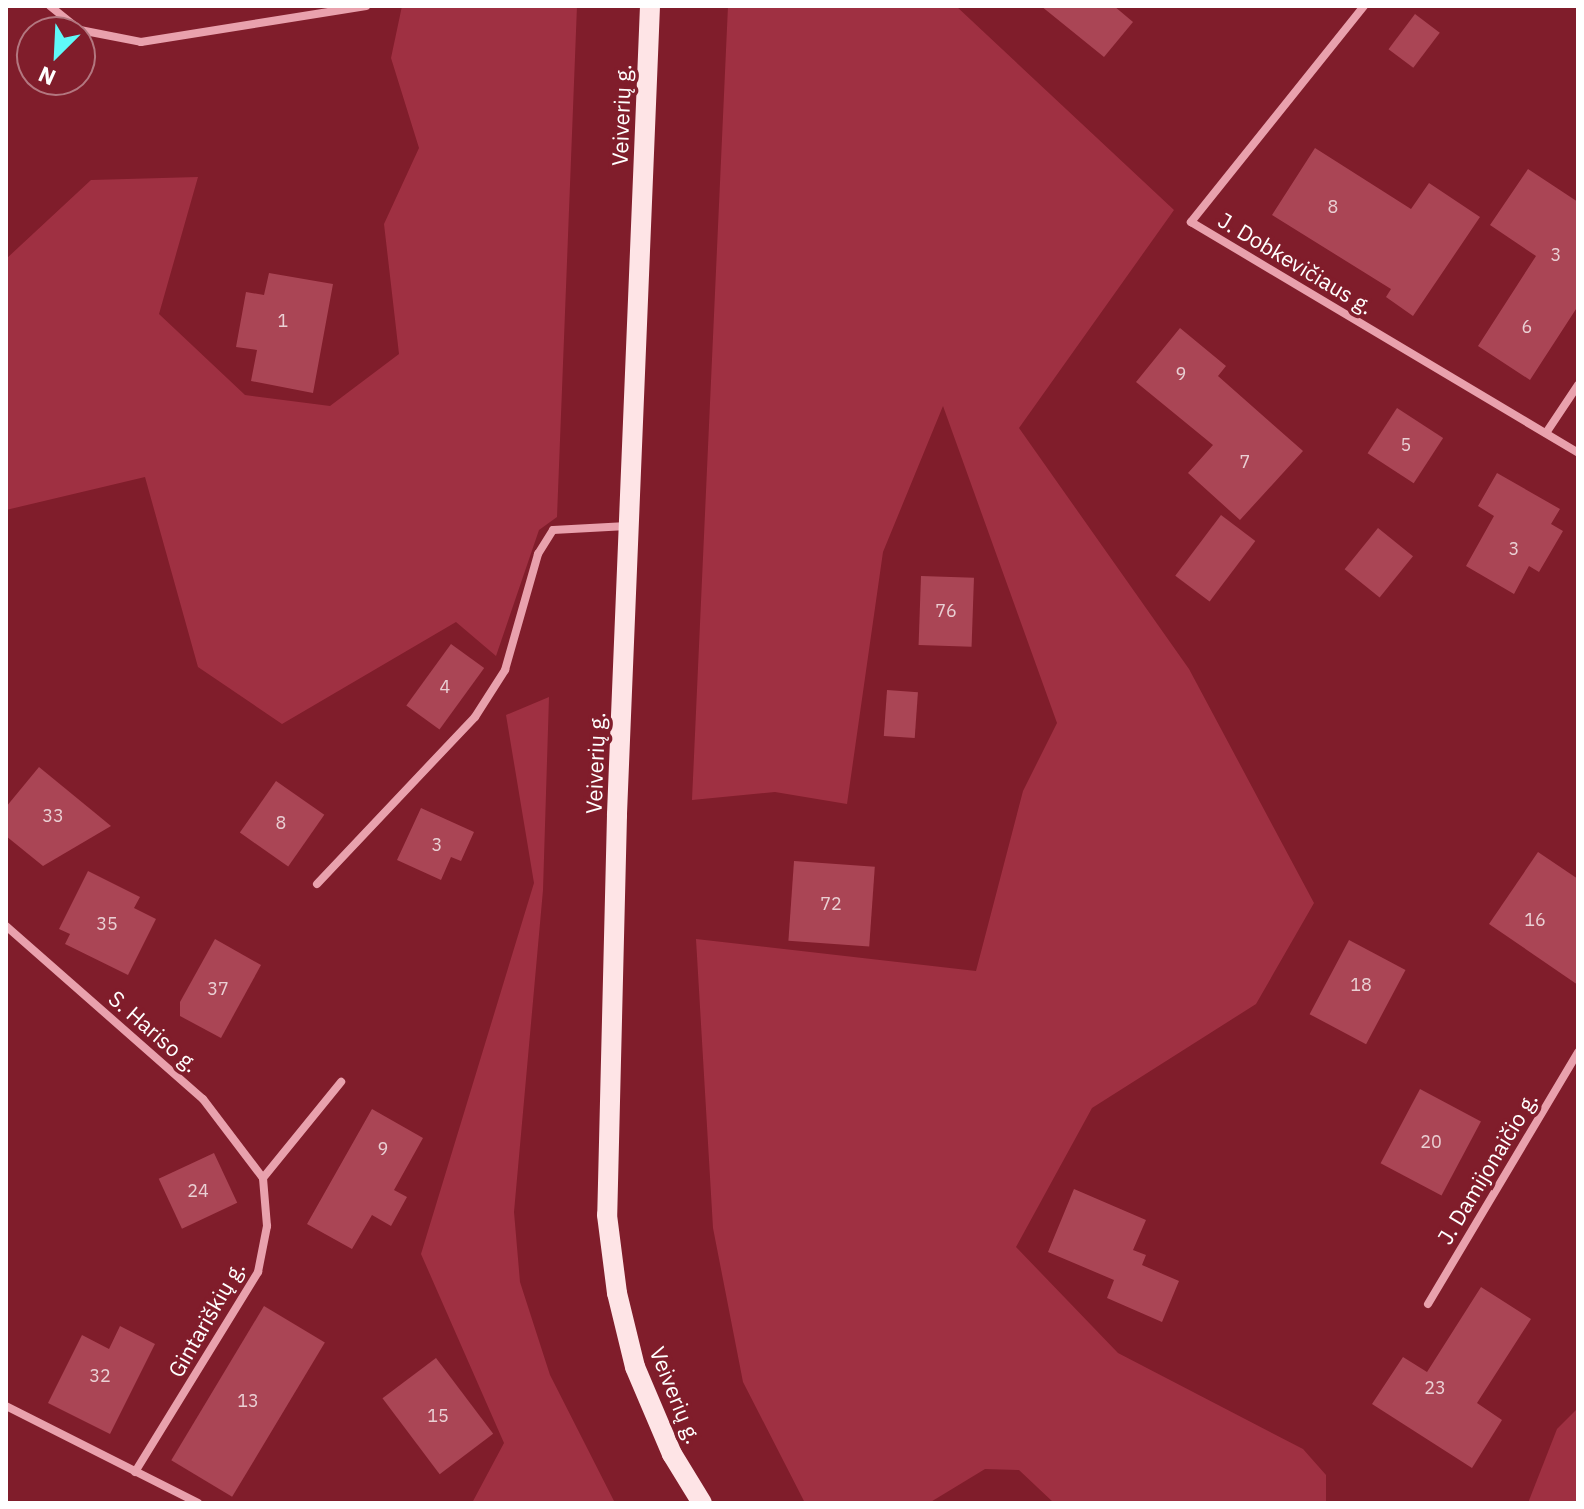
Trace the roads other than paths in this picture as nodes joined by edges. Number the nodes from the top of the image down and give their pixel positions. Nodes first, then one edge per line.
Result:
1 (50, 6) edge
2 (366, 6) edge
3 (650, 6) edge
4 (1364, 6) edge
5 (1578, 385) edge
6 (1546, 433) junction
7 (1578, 453) edge
8 (628, 526) junction
9 (317, 884) dead end
10 (6, 926) edge
11 (1578, 1052) edge
12 (341, 1082) dead end
13 (263, 1178) junction
14 (1428, 1304) dead end
15 (6, 1406) edge
16 (135, 1472) junction
17 (198, 1503) edge
18 (702, 1503) edge

1 - 2 street
3 - 8 main road, Veiverių g.
4 - 6 street, J. Dobkevičiaus g.
5 - 6 street
6 - 7 street, J. Dobkevičiaus g.
8 - 9 street
8 - 18 main road, Veiverių g.
10 - 13 street, S. Hariso g.
11 - 14 street, J. Damijonaičio g.
12 - 13 street
13 - 16 street, Gintariškių g.
15 - 16 street
16 - 17 street

